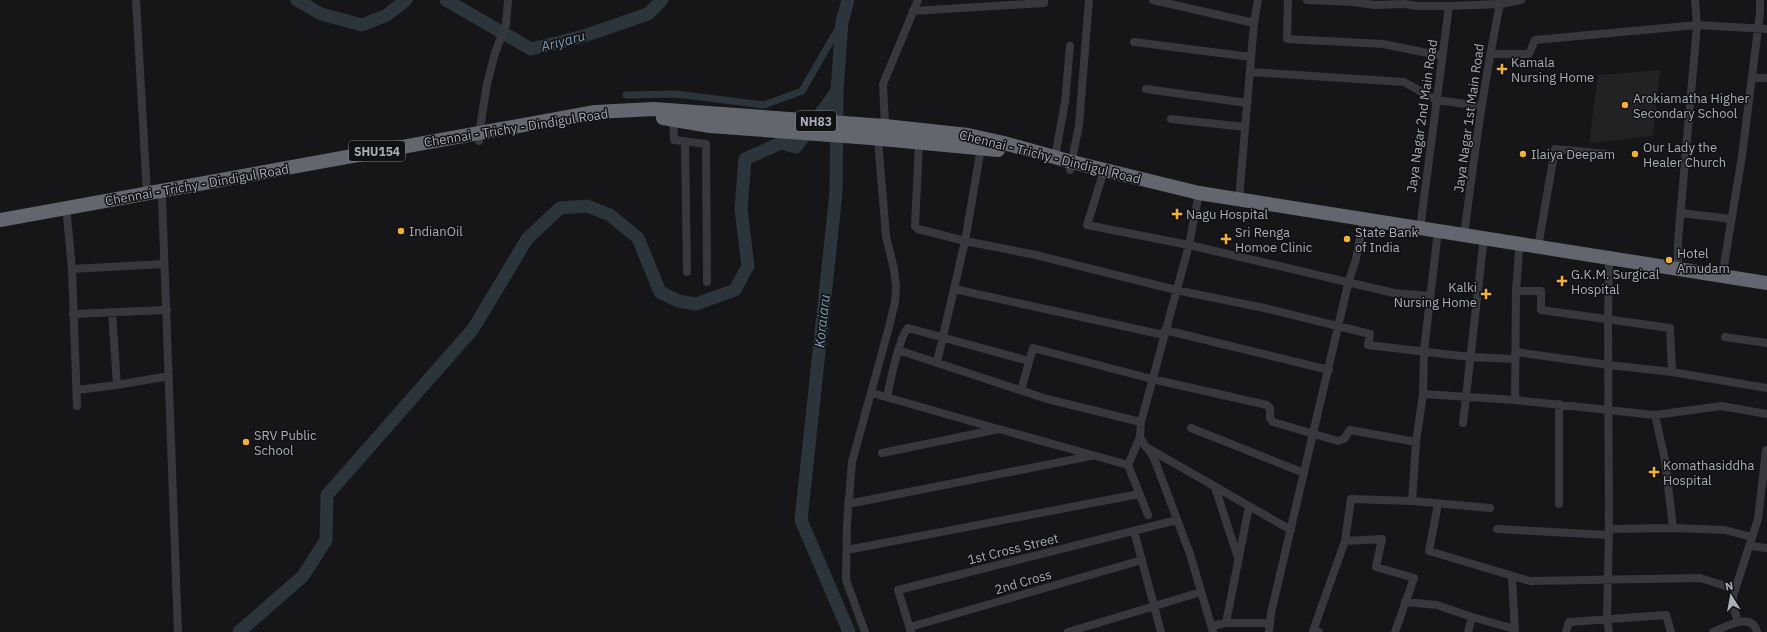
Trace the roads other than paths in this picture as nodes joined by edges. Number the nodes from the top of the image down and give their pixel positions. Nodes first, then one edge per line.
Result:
1 (136, 0) edge
2 (508, 0) edge
3 (918, 0) edge
4 (1044, 0) edge
5 (1089, 0) edge
6 (1153, 0) edge
7 (1258, 0) edge
8 (1288, 0) edge
9 (1307, 0) edge
10 (1521, 0) edge
11 (1695, 0) edge
12 (1760, 0) edge
13 (1403, 2) edge
14 (1500, 2) edge
15 (1449, 6) junction
16 (913, 11) junction
17 (1254, 23) junction
18 (1697, 25) junction
19 (1758, 29) junction
20 (1767, 29) edge
21 (1134, 42) dead end
22 (1070, 46) dead end
23 (1490, 54) junction
24 (1442, 56) junction
25 (1251, 57) junction
26 (1250, 72) junction
27 (1752, 78) junction
28 (1767, 78) edge
29 (1146, 89) dead end
30 (1436, 100) junction
31 (1247, 103) junction
32 (1481, 106) junction
33 (673, 119) junction
34 (1171, 119) dead end
35 (757, 123) junction
36 (1245, 127) junction
37 (878, 132) junction
38 (479, 137) junction
39 (685, 141) junction
40 (919, 142) junction
41 (981, 148) junction
42 (1606, 154) dead end
43 (1054, 157) junction
44 (1071, 166) junction
45 (1102, 178) junction
46 (147, 194) junction
47 (1199, 196) junction
48 (162, 198) junction
49 (1239, 200) junction
50 (1681, 213) junction
51 (67, 216) junction
52 (1732, 219) junction
53 (0, 220) edge
54 (0, 227) edge
55 (1362, 227) junction
56 (1419, 232) junction
57 (1464, 235) junction
58 (1436, 239) junction
59 (965, 241) junction
60 (1189, 245) junction
61 (1483, 246) junction
62 (1538, 247) junction
63 (1519, 252) junction
64 (1610, 261) junction
65 (164, 264) junction
66 (72, 269) junction
67 (1678, 270) junction
68 (687, 272) dead end
69 (1722, 277) junction
70 (707, 282) dead end
71 (1767, 283) edge
72 (1348, 284) junction
73 (954, 289) junction
74 (1176, 290) junction
75 (1767, 290) edge
76 (1516, 291) junction
77 (1430, 296) junction
78 (167, 310) junction
79 (112, 312) junction
80 (73, 314) junction
81 (1608, 318) junction
82 (1339, 327) junction
83 (1164, 333) junction
84 (942, 337) junction
85 (1725, 337) dead end
86 (1767, 344) edge
87 (898, 350) junction
88 (1424, 351) junction
89 (1515, 355) junction
90 (1470, 357) junction
91 (1029, 361) junction
92 (937, 362) junction
93 (1609, 365) junction
94 (1329, 370) junction
95 (1672, 372) junction
96 (169, 376) junction
97 (1152, 379) junction
98 (117, 386) junction
99 (1767, 388) edge
100 (77, 390) junction
101 (1021, 390) junction
102 (872, 393) junction
103 (1423, 394) junction
104 (887, 397) junction
105 (1466, 397) junction
106 (1515, 400) junction
107 (1559, 404) junction
108 (77, 406) dead end
109 (1608, 409) junction
110 (1767, 414) edge
111 (1655, 415) junction
112 (1141, 422) junction
113 (1463, 423) dead end
114 (1191, 428) dead end
115 (999, 429) junction
116 (1314, 434) junction
117 (1140, 437) junction
118 (1416, 442) junction
119 (1146, 447) junction
120 (1767, 450) edge
121 (882, 453) dead end
122 (1093, 455) junction
123 (1128, 465) junction
124 (1304, 474) junction
125 (1215, 486) junction
126 (1139, 494) junction
127 (1412, 501) junction
128 (848, 504) junction
129 (1438, 504) junction
130 (1559, 504) dead end
131 (1249, 506) junction
132 (1490, 508) dead end
133 (1148, 515) dead end
134 (1177, 520) junction
135 (1673, 528) junction
136 (1497, 529) dead end
137 (1291, 530) junction
138 (1134, 531) junction
139 (1609, 532) junction
140 (1752, 537) junction
141 (1345, 541) junction
142 (1750, 546) junction
143 (1767, 548) edge
144 (846, 550) junction
145 (1238, 559) junction
146 (1142, 560) junction
147 (1512, 576) junction
148 (1607, 579) junction
149 (1735, 589) junction
150 (1201, 592) junction
151 (1405, 602) junction
152 (1154, 606) junction
153 (1472, 617) junction
154 (1607, 619) junction
155 (1738, 622) junction
156 (1226, 623) junction
157 (1269, 623) junction
158 (1212, 629) edge
159 (911, 630) edge
160 (1515, 630) edge
161 (178, 632) edge
162 (865, 632) edge
163 (1068, 632) edge
164 (1162, 632) edge
165 (1269, 632) edge
166 (1319, 632) edge
167 (1395, 632) edge
168 (1468, 632) edge
169 (1566, 632) edge
170 (1609, 632) edge
171 (1671, 632) edge
172 (1713, 632) edge
173 (1757, 632) edge

1 - 46 street
2 - 38 street
3 - 16 street
4 - 16 street
5 - 44 street
6 - 17 street
7 - 17 street
8 - 24 street
9 - 13 street
10 - 14 street
11 - 18 street
12 - 19 street
13 - 15 street
14 - 15 street
14 - 23 street, Jaya Nagar 1st Main Road
15 - 24 street, Jaya Nagar 2nd Main Road
16 - 37 street
17 - 25 street
18 - 19 street
18 - 23 street
18 - 50 street
19 - 20 street
19 - 27 street
21 - 25 street
22 - 43 street
23 - 32 street, Jaya Nagar 1st Main Road
24 - 30 street, Jaya Nagar 2nd Main Road
25 - 26 street
26 - 30 street
26 - 31 street
27 - 28 street
27 - 52 street
29 - 31 street
30 - 32 street
30 - 56 street, Jaya Nagar 2nd Main Road
31 - 36 street
32 - 57 street, Jaya Nagar 1st Main Road
33 - 35 highway, Chennai - Trichy - Dindigul Road / NH83
33 - 38 highway, Chennai - Trichy - Dindigul Road / NH83
33 - 39 street
34 - 36 street
35 - 37 highway, Chennai - Trichy - Dindigul Road / NH83
35 - 38 highway, Chennai - Trichy - Dindigul Road / SHU154
36 - 49 street
37 - 40 highway, Chennai - Trichy - Dindigul Road / NH83
37 - 43 highway, Chennai - Trichy - Dindigul Road / NH83
37 - 102 street
38 - 46 highway, Chennai - Trichy - Dindigul Road / SHU154
38 - 48 highway, Chennai - Trichy - Dindigul Road / NH83
39 - 68 street
39 - 70 street
40 - 41 highway, Chennai - Trichy - Dindigul Road / NH83
40 - 59 street
41 - 44 highway, Chennai - Trichy - Dindigul Road / NH83
41 - 59 street
42 - 62 street
43 - 44 highway, Chennai - Trichy - Dindigul Road / NH83
44 - 45 highway, Chennai - Trichy - Dindigul Road / NH83
44 - 47 highway, Chennai - Trichy - Dindigul Road / NH83
45 - 47 highway, Chennai - Trichy - Dindigul Road / NH83
45 - 60 street
46 - 53 highway, Chennai - Trichy - Dindigul Road / SHU154
47 - 49 highway, Chennai - Trichy - Dindigul Road / NH83
47 - 55 highway, Chennai - Trichy - Dindigul Road / NH83
47 - 60 street
48 - 51 highway, Chennai - Trichy - Dindigul Road / NH83
48 - 65 street
49 - 56 highway, Chennai - Trichy - Dindigul Road / NH83
50 - 52 street
50 - 67 street
51 - 54 highway, Chennai - Trichy - Dindigul Road / NH83
51 - 66 street
52 - 69 street
55 - 56 highway, Chennai - Trichy - Dindigul Road / NH83
55 - 72 street
56 - 57 highway, Chennai - Trichy - Dindigul Road / NH83
56 - 58 highway, Chennai - Trichy - Dindigul Road / NH83
57 - 62 highway, Chennai - Trichy - Dindigul Road / NH83
58 - 61 highway, Chennai - Trichy - Dindigul Road / NH83
58 - 77 street
59 - 73 street
59 - 74 street
60 - 72 street
60 - 74 street
61 - 63 highway, Chennai - Trichy - Dindigul Road / NH83
61 - 90 street
62 - 64 highway, Chennai - Trichy - Dindigul Road / NH83
63 - 64 highway, Chennai - Trichy - Dindigul Road / NH83
63 - 76 street
64 - 67 highway, Chennai - Trichy - Dindigul Road / NH83
64 - 75 highway, Chennai - Trichy - Dindigul Road / NH83
64 - 81 street
65 - 66 street
65 - 78 street
66 - 80 street
67 - 69 highway, Chennai - Trichy - Dindigul Road / NH83
69 - 71 highway, Chennai - Trichy - Dindigul Road / NH83
72 - 77 street
72 - 82 street
73 - 83 street
73 - 84 street
74 - 82 street
74 - 83 street
76 - 81 street
76 - 89 street
77 - 88 street
78 - 79 street
78 - 96 street
79 - 80 street
79 - 98 street
80 - 100 street
81 - 93 street
81 - 95 street
82 - 88 street
82 - 94 street
83 - 94 street
83 - 97 street
84 - 87 street
84 - 91 street
84 - 92 street
85 - 86 street
87 - 92 street
87 - 104 street
88 - 90 street
88 - 103 street
89 - 90 street
89 - 93 street
89 - 106 street
90 - 105 street
91 - 97 street
91 - 101 street
92 - 101 street
93 - 95 street
93 - 109 street
94 - 116 street
95 - 99 street
96 - 98 street
96 - 161 street
97 - 112 street
97 - 116 street
98 - 100 street
100 - 108 street
101 - 112 street
102 - 104 street
102 - 128 street
103 - 105 street
103 - 118 street
104 - 115 street
105 - 106 street
105 - 113 street
106 - 107 street
107 - 109 street
107 - 130 street
109 - 111 street
109 - 139 street
110 - 111 street
111 - 135 street
112 - 117 street
114 - 124 street
115 - 121 street
115 - 122 street
116 - 118 street
116 - 124 street
117 - 119 street
117 - 123 street
118 - 127 street
119 - 125 street
119 - 134 street
120 - 140 street
122 - 123 street
122 - 128 street
123 - 126 street
124 - 137 street
125 - 131 street
125 - 145 street
126 - 133 street
126 - 144 street
127 - 129 street
127 - 141 street
128 - 144 street
129 - 132 street
129 - 147 street
131 - 137 street
131 - 145 street
134 - 138 street, 1st Cross Street
134 - 150 street
135 - 139 street
135 - 140 street
136 - 139 street
137 - 157 street
138 - 146 street
138 - 159 street, 1st Cross Street
139 - 148 street
140 - 142 street
141 - 151 street
141 - 166 street
142 - 143 street
142 - 149 street
144 - 162 street
145 - 156 street
146 - 152 street
146 - 159 street, 2nd Cross
147 - 148 street
147 - 160 street
148 - 149 street
148 - 154 street
149 - 155 street
150 - 152 street
150 - 158 street
151 - 153 street
151 - 167 street
152 - 163 street
152 - 164 street
153 - 160 street
153 - 168 street
154 - 169 street
154 - 170 street
154 - 171 street
155 - 172 street
155 - 173 street
156 - 157 street
156 - 158 street
157 - 165 street

